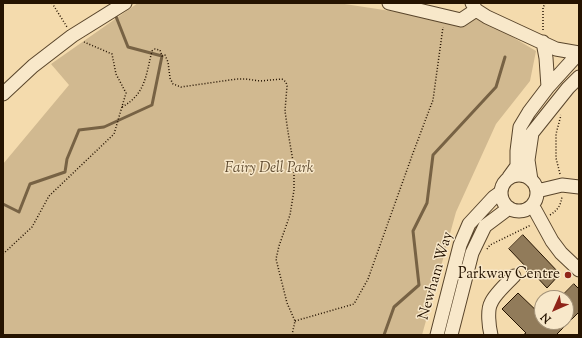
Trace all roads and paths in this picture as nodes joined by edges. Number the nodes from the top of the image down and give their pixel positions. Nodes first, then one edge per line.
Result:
1 (52, 3) edge
2 (125, 3) edge
3 (389, 3) edge
4 (546, 3) edge
5 (474, 6) edge
6 (445, 17) junction
7 (72, 36) junction
8 (543, 42) junction
9 (579, 53) edge
10 (579, 77) edge
11 (548, 87) junction
12 (3, 94) edge
13 (122, 107) junction
14 (509, 177) junction
15 (534, 185) junction
16 (579, 187) edge
17 (501, 192) junction
18 (509, 208) junction
19 (535, 210) dead end
20 (3, 254) edge
21 (579, 270) edge
22 (514, 276) dead end
23 (295, 321) junction
24 (292, 335) edge
25 (437, 335) edge
26 (451, 335) edge
27 (491, 335) edge

1 - 7 path
2 - 7 street
3 - 6 street
4 - 8 path
5 - 6 street
5 - 8 street
6 - 23 path
7 - 12 street
7 - 13 path
8 - 9 street
8 - 11 street
9 - 11 street, Newham Way
10 - 15 street
11 - 14 street, Newham Way
13 - 20 path
13 - 23 path
14 - 15 street
14 - 17 street, Newham Way
15 - 16 street
15 - 18 street
17 - 18 street
17 - 25 street, Newham Way
18 - 26 street, Newham Way
19 - 21 street
22 - 27 street
23 - 24 path

